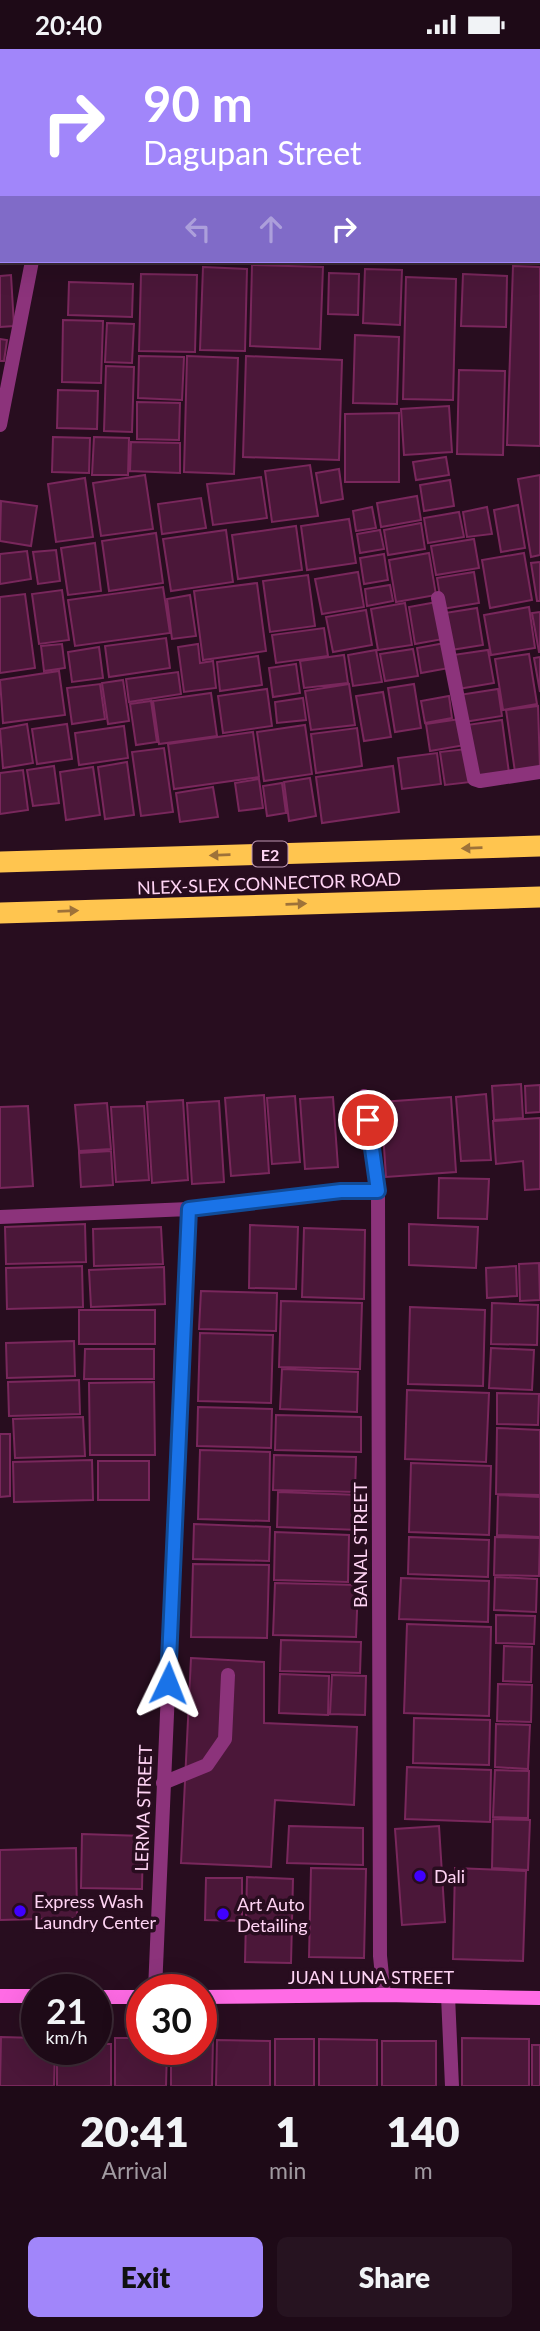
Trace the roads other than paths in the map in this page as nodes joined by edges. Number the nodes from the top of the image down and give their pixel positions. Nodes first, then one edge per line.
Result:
1 (32, 263) edge
2 (0, 425) edge
3 (438, 598) dead end
4 (540, 772) edge
5 (540, 846) edge
6 (0, 862) edge
7 (540, 897) edge
8 (0, 913) edge
9 (364, 1096) dead end
10 (378, 1191) junction
11 (189, 1209) junction
12 (0, 1217) edge
13 (228, 1675) dead end
14 (163, 1783) junction
15 (156, 1974) edge
16 (384, 1995) junction
17 (0, 1996) edge
18 (21, 1996) edge
19 (448, 1996) junction
20 (217, 1997) edge
21 (540, 1998) edge
22 (452, 2086) edge

1 - 2 street
3 - 4 street
5 -> 6 highway, NLEX-SLEX CONNECTOR ROAD / E2
8 -> 7 highway, NLEX-SLEX CONNECTOR ROAD
9 - 10 street, BANAL STREET
10 - 11 street
10 - 16 street, BANAL STREET
11 - 12 street
11 - 14 street, LERMA STREET
13 - 14 street
14 - 15 street, LERMA STREET
16 - 19 main road, JUAN LUNA STREET
16 - 20 main road, JUAN LUNA STREET
17 - 18 main road
19 - 21 main road, JUAN LUNA STREET
19 - 22 street

